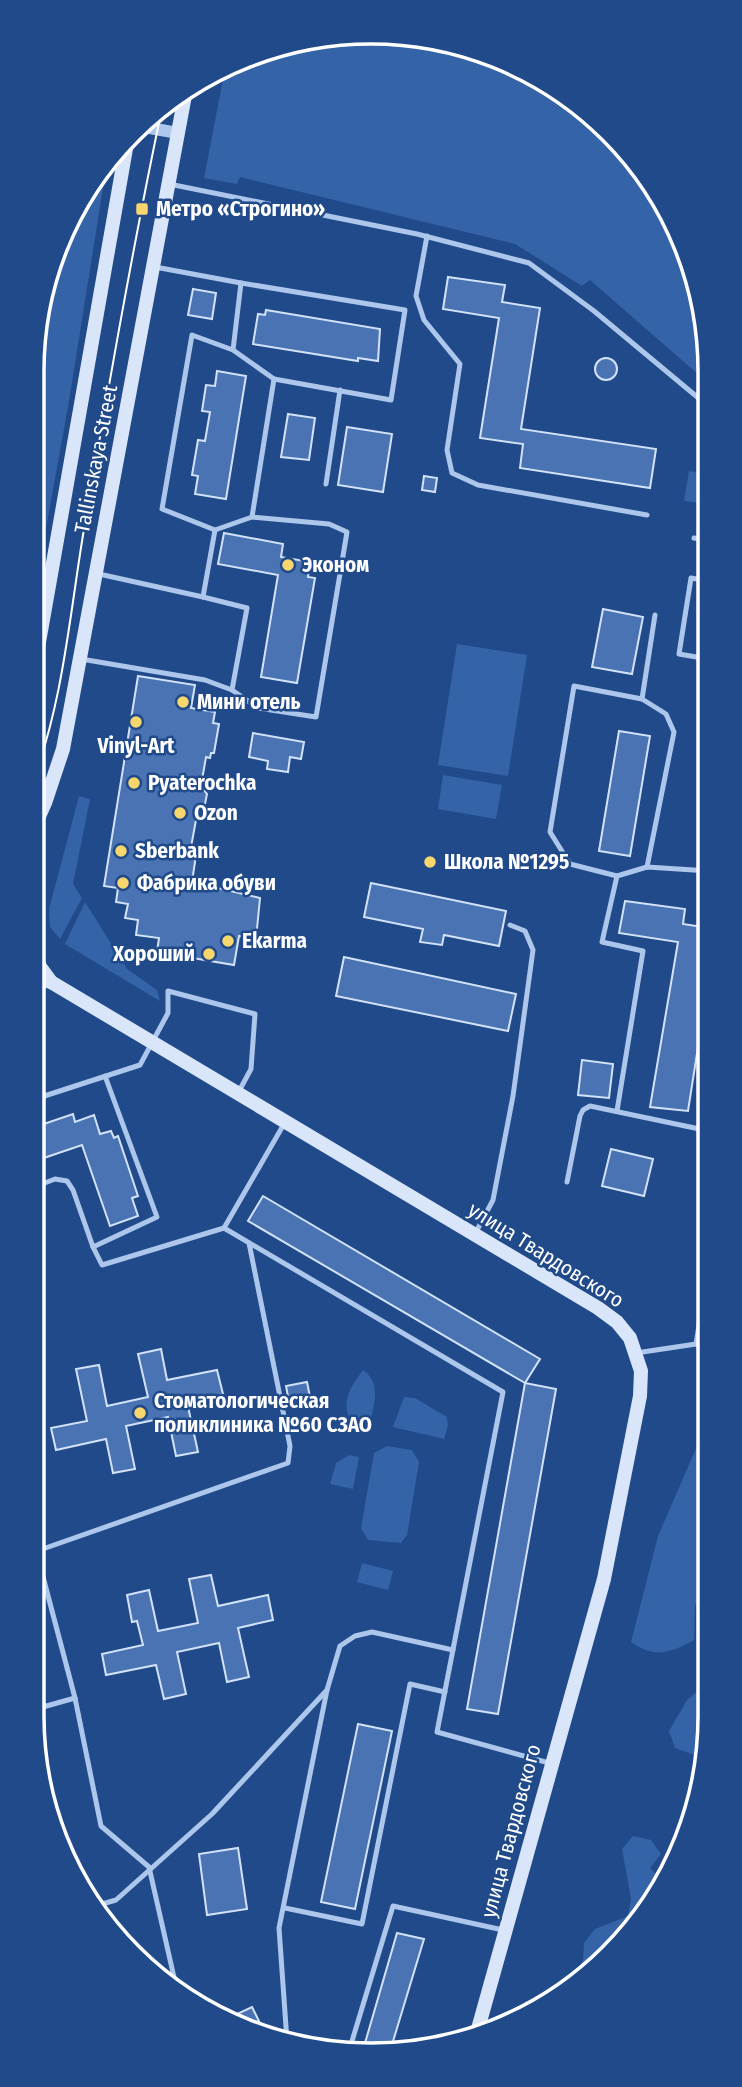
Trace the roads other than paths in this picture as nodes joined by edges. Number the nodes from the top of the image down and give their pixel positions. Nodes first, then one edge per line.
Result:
1 (184, 102) edge
2 (152, 128) edge
3 (178, 133) junction
4 (125, 155) edge
5 (169, 184) junction
6 (428, 236) junction
7 (153, 267) junction
8 (241, 283) junction
9 (233, 349) junction
10 (274, 379) junction
11 (340, 390) junction
12 (698, 398) edge
13 (326, 484) dead end
14 (647, 515) dead end
15 (252, 517) junction
16 (215, 530) junction
17 (694, 538) dead end
18 (698, 539) edge
19 (96, 574) junction
20 (698, 579) edge
21 (203, 597) junction
22 (44, 614) edge
23 (655, 615) dead end
24 (698, 657) edge
25 (79, 658) junction
26 (232, 690) junction
27 (642, 699) junction
28 (44, 803) edge
29 (647, 867) junction
30 (698, 870) edge
31 (617, 876) junction
32 (510, 925) dead end
33 (44, 972) edge
34 (44, 980) edge
35 (51, 982) junction
36 (153, 1042) junction
37 (105, 1076) junction
38 (238, 1093) junction
39 (44, 1096) edge
40 (617, 1111) junction
41 (286, 1121) junction
42 (698, 1129) edge
43 (567, 1182) dead end
44 (44, 1183) edge
45 (223, 1228) junction
46 (474, 1235) junction
47 (249, 1243) junction
48 (93, 1247) junction
49 (698, 1331) edge
50 (696, 1344) joint
51 (636, 1353) junction
52 (44, 1549) edge
53 (44, 1578) edge
54 (453, 1650) junction
55 (327, 1690) junction
56 (445, 1692) junction
57 (75, 1698) junction
58 (44, 1707) edge
59 (552, 1763) junction
60 (149, 1867) junction
61 (103, 1904) edge
62 (285, 1908) junction
63 (506, 1931) junction
64 (174, 1977) edge
65 (479, 2025) edge
66 (286, 2032) edge
67 (351, 2043) edge

1 - 3 main road, Tallinskaya Street
2 - 3 street
3 - 5 main road, Tallinskaya Street
4 - 22 main road, Tallinskaya Street
5 - 6 lane
5 - 7 main road, Tallinskaya Street
6 - 12 lane
6 - 14 lane
7 - 8 lane
7 - 19 main road, Tallinskaya Street
8 - 9 lane
8 - 11 lane
9 - 10 lane
9 - 16 lane
10 - 11 lane
10 - 15 lane
11 - 13 lane
15 - 16 lane
15 - 26 lane
16 - 21 lane
17 - 18 lane
19 - 21 lane
19 - 25 main road, Tallinskaya Street
20 - 24 lane
21 - 26 lane
23 - 27 lane
25 - 26 lane
25 - 28 main road, Tallinskaya Street
27 - 29 lane
27 - 31 lane
29 - 30 lane
29 - 31 lane
31 - 40 lane
32 - 46 lane
33 - 35 main road
34 - 35 main road, улица Твардовского
35 - 36 main road, улица Твардовского
36 - 37 lane
36 - 38 main road, улица Твардовского
36 - 38 lane
37 - 39 lane
37 - 48 lane
38 - 41 main road, улица Твардовского
40 - 42 lane
40 - 43 lane
41 - 45 lane
41 - 46 main road, улица Твардовского
44 - 48 lane
45 - 47 lane
45 - 48 lane
46 - 51 main road, улица Твардовского
47 - 52 lane
47 - 54 lane
49 - 50 lane
50 - 51 lane
51 - 59 main road, улица Твардовского
53 - 57 lane
54 - 55 lane
54 - 56 lane
55 - 60 lane
55 - 62 lane
56 - 59 lane
56 - 62 lane
57 - 58 lane
57 - 60 lane
59 - 63 main road, улица Твардовского
60 - 61 lane
60 - 64 lane
62 - 66 lane
63 - 65 main road, улица Твардовского
63 - 67 lane

